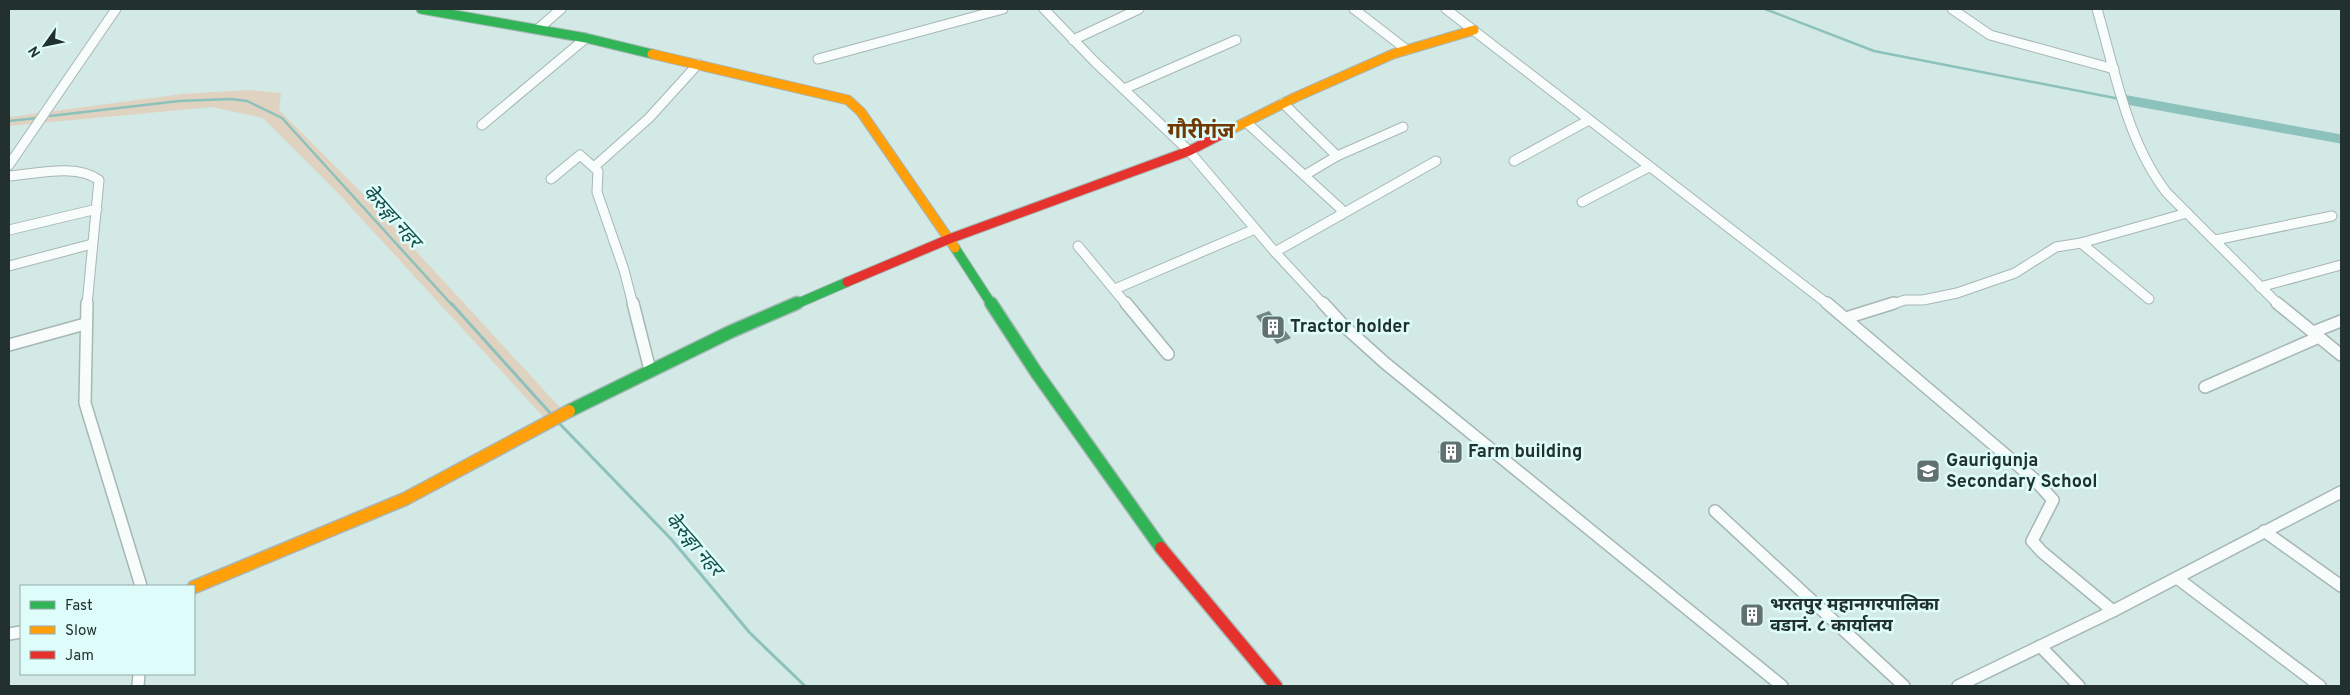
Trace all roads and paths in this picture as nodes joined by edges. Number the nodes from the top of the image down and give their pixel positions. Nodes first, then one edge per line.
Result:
1 (116, 9) edge
2 (421, 9) edge
3 (561, 9) edge
4 (1003, 9) edge
5 (1044, 9) edge
6 (1139, 9) edge
7 (1354, 9) edge
8 (1446, 9) edge
9 (1952, 9) edge
10 (2097, 9) edge
11 (538, 29) junction
12 (1474, 30) junction
13 (586, 38) junction
14 (1073, 40) junction
15 (1236, 40) dead end
16 (1408, 50) junction
17 (818, 59) dead end
18 (698, 64) junction
19 (2114, 69) junction
20 (1124, 90) junction
21 (1283, 104) junction
22 (1589, 120) junction
23 (1246, 122) junction
24 (482, 125) dead end
25 (1403, 127) dead end
26 (1189, 151) junction
27 (1337, 156) junction
28 (1436, 161) dead end
29 (1514, 161) dead end
30 (9, 165) edge
31 (594, 167) junction
32 (1648, 167) junction
33 (1305, 175) junction
34 (9, 176) edge
35 (551, 179) dead end
36 (1582, 202) dead end
37 (97, 209) junction
38 (2187, 213) junction
39 (1341, 215) junction
40 (2332, 216) dead end
41 (1255, 229) junction
42 (9, 230) edge
43 (949, 239) junction
44 (2215, 240) junction
45 (2081, 243) junction
46 (92, 244) junction
47 (1078, 246) dead end
48 (1275, 252) junction
49 (2341, 265) edge
50 (9, 266) edge
51 (2260, 287) junction
52 (1115, 289) junction
53 (2149, 299) dead end
54 (1846, 318) junction
55 (2341, 321) edge
56 (85, 324) junction
57 (2316, 334) junction
58 (9, 345) edge
59 (1168, 354) dead end
60 (2341, 355) edge
61 (650, 370) junction
62 (2206, 387) dead end
63 (2341, 492) edge
64 (1715, 511) dead end
65 (2264, 531) junction
66 (2177, 578) junction
67 (141, 585) edge
68 (2341, 586) edge
69 (195, 587) edge
70 (2113, 611) junction
71 (2040, 646) junction
72 (1276, 686) edge
73 (1782, 686) edge
74 (1904, 686) edge
75 (1958, 686) edge
76 (2079, 686) edge
77 (2320, 686) edge

1 - 30 street
2 - 11 street
3 - 11 street
4 - 17 street
5 - 14 street
6 - 14 street
7 - 16 street
8 - 12 street
9 - 19 street
10 - 19 street
11 - 13 street
12 - 16 street
12 - 22 street
13 - 18 street
13 - 24 street
14 - 20 street
15 - 20 street
16 - 21 street
18 - 31 street
18 - 43 street
19 - 38 street
20 - 26 street
21 - 23 street
21 - 27 street
22 - 29 street
22 - 32 street
23 - 26 street
23 - 33 street
25 - 27 street
26 - 41 street
26 - 43 street
27 - 33 street
28 - 39 street
31 - 35 street
31 - 61 street
32 - 36 street
32 - 54 street
33 - 39 street
34 - 37 street
37 - 42 street
37 - 46 street
38 - 44 street
38 - 45 street
39 - 48 street
40 - 44 street
41 - 48 street
41 - 52 street
43 - 61 street
43 - 72 street
44 - 51 street
45 - 53 street
45 - 54 street
46 - 50 street
46 - 56 street
47 - 52 street
48 - 73 street
49 - 51 street
51 - 57 street
52 - 59 street
54 - 70 street
55 - 57 street
56 - 58 street
56 - 67 street
57 - 60 street
57 - 62 street
61 - 69 street
63 - 65 street
64 - 74 street
65 - 66 street
65 - 68 street
66 - 70 street
66 - 77 street
70 - 71 street
71 - 75 street
71 - 76 street

